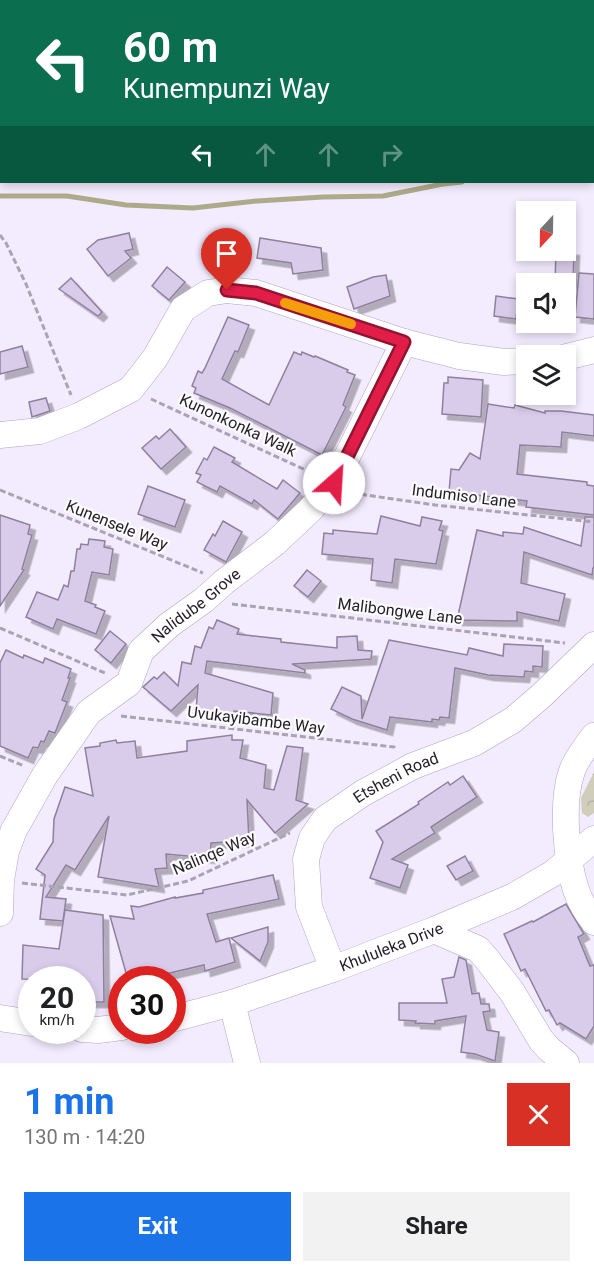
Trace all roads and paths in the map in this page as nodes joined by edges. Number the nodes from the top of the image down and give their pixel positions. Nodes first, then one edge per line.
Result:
1 (0, 235) edge
2 (404, 342) junction
3 (594, 350) edge
4 (576, 354) edge
5 (516, 361) edge
6 (131, 389) junction
7 (79, 416) junction
8 (0, 435) edge
9 (334, 483) junction
10 (0, 490) edge
11 (594, 522) edge
12 (224, 582) junction
13 (204, 600) junction
14 (0, 628) edge
15 (594, 646) edge
16 (129, 683) junction
17 (89, 712) junction
18 (594, 736) edge
19 (0, 756) edge
20 (413, 765) junction
21 (45, 775) junction
22 (325, 819) junction
23 (594, 838) edge
24 (569, 860) junction
25 (1, 880) edge
26 (0, 914) edge
27 (594, 922) edge
28 (434, 930) junction
29 (333, 969) junction
30 (232, 1004) junction
31 (186, 1016) edge
32 (0, 1018) edge
33 (18, 1021) edge
34 (247, 1063) edge
35 (566, 1063) edge

1 - 7 path
2 - 5 street
2 - 6 street
2 - 9 street, Nalidube Grove
3 - 4 street
6 - 7 street
6 - 9 path, Kunonkonka Walk
7 - 8 street
9 - 11 path, Indumiso Lane
9 - 12 street, Nalidube Grove
10 - 12 path, Kunensele Way
12 - 13 street, Nalidube Grove
13 - 15 path, Malibongwe Lane
13 - 16 street, Nalidube Grove
14 - 16 path
15 - 20 street, Etsheni Road
16 - 17 street
17 - 20 path, Uvukayibambe Way
17 - 21 street
18 - 24 street
19 - 21 path
20 - 22 street, Etsheni Road
21 - 25 street
22 - 25 path, Nalinqe Way
22 - 29 street, Etsheni Road
23 - 24 street, Khululeka Drive
24 - 27 street
24 - 28 street, Khululeka Drive
25 - 26 street
28 - 29 street, Khululeka Drive
28 - 35 street
29 - 30 street, Khululeka Drive
30 - 31 street, Khululeka Drive
30 - 34 street
32 - 33 street

